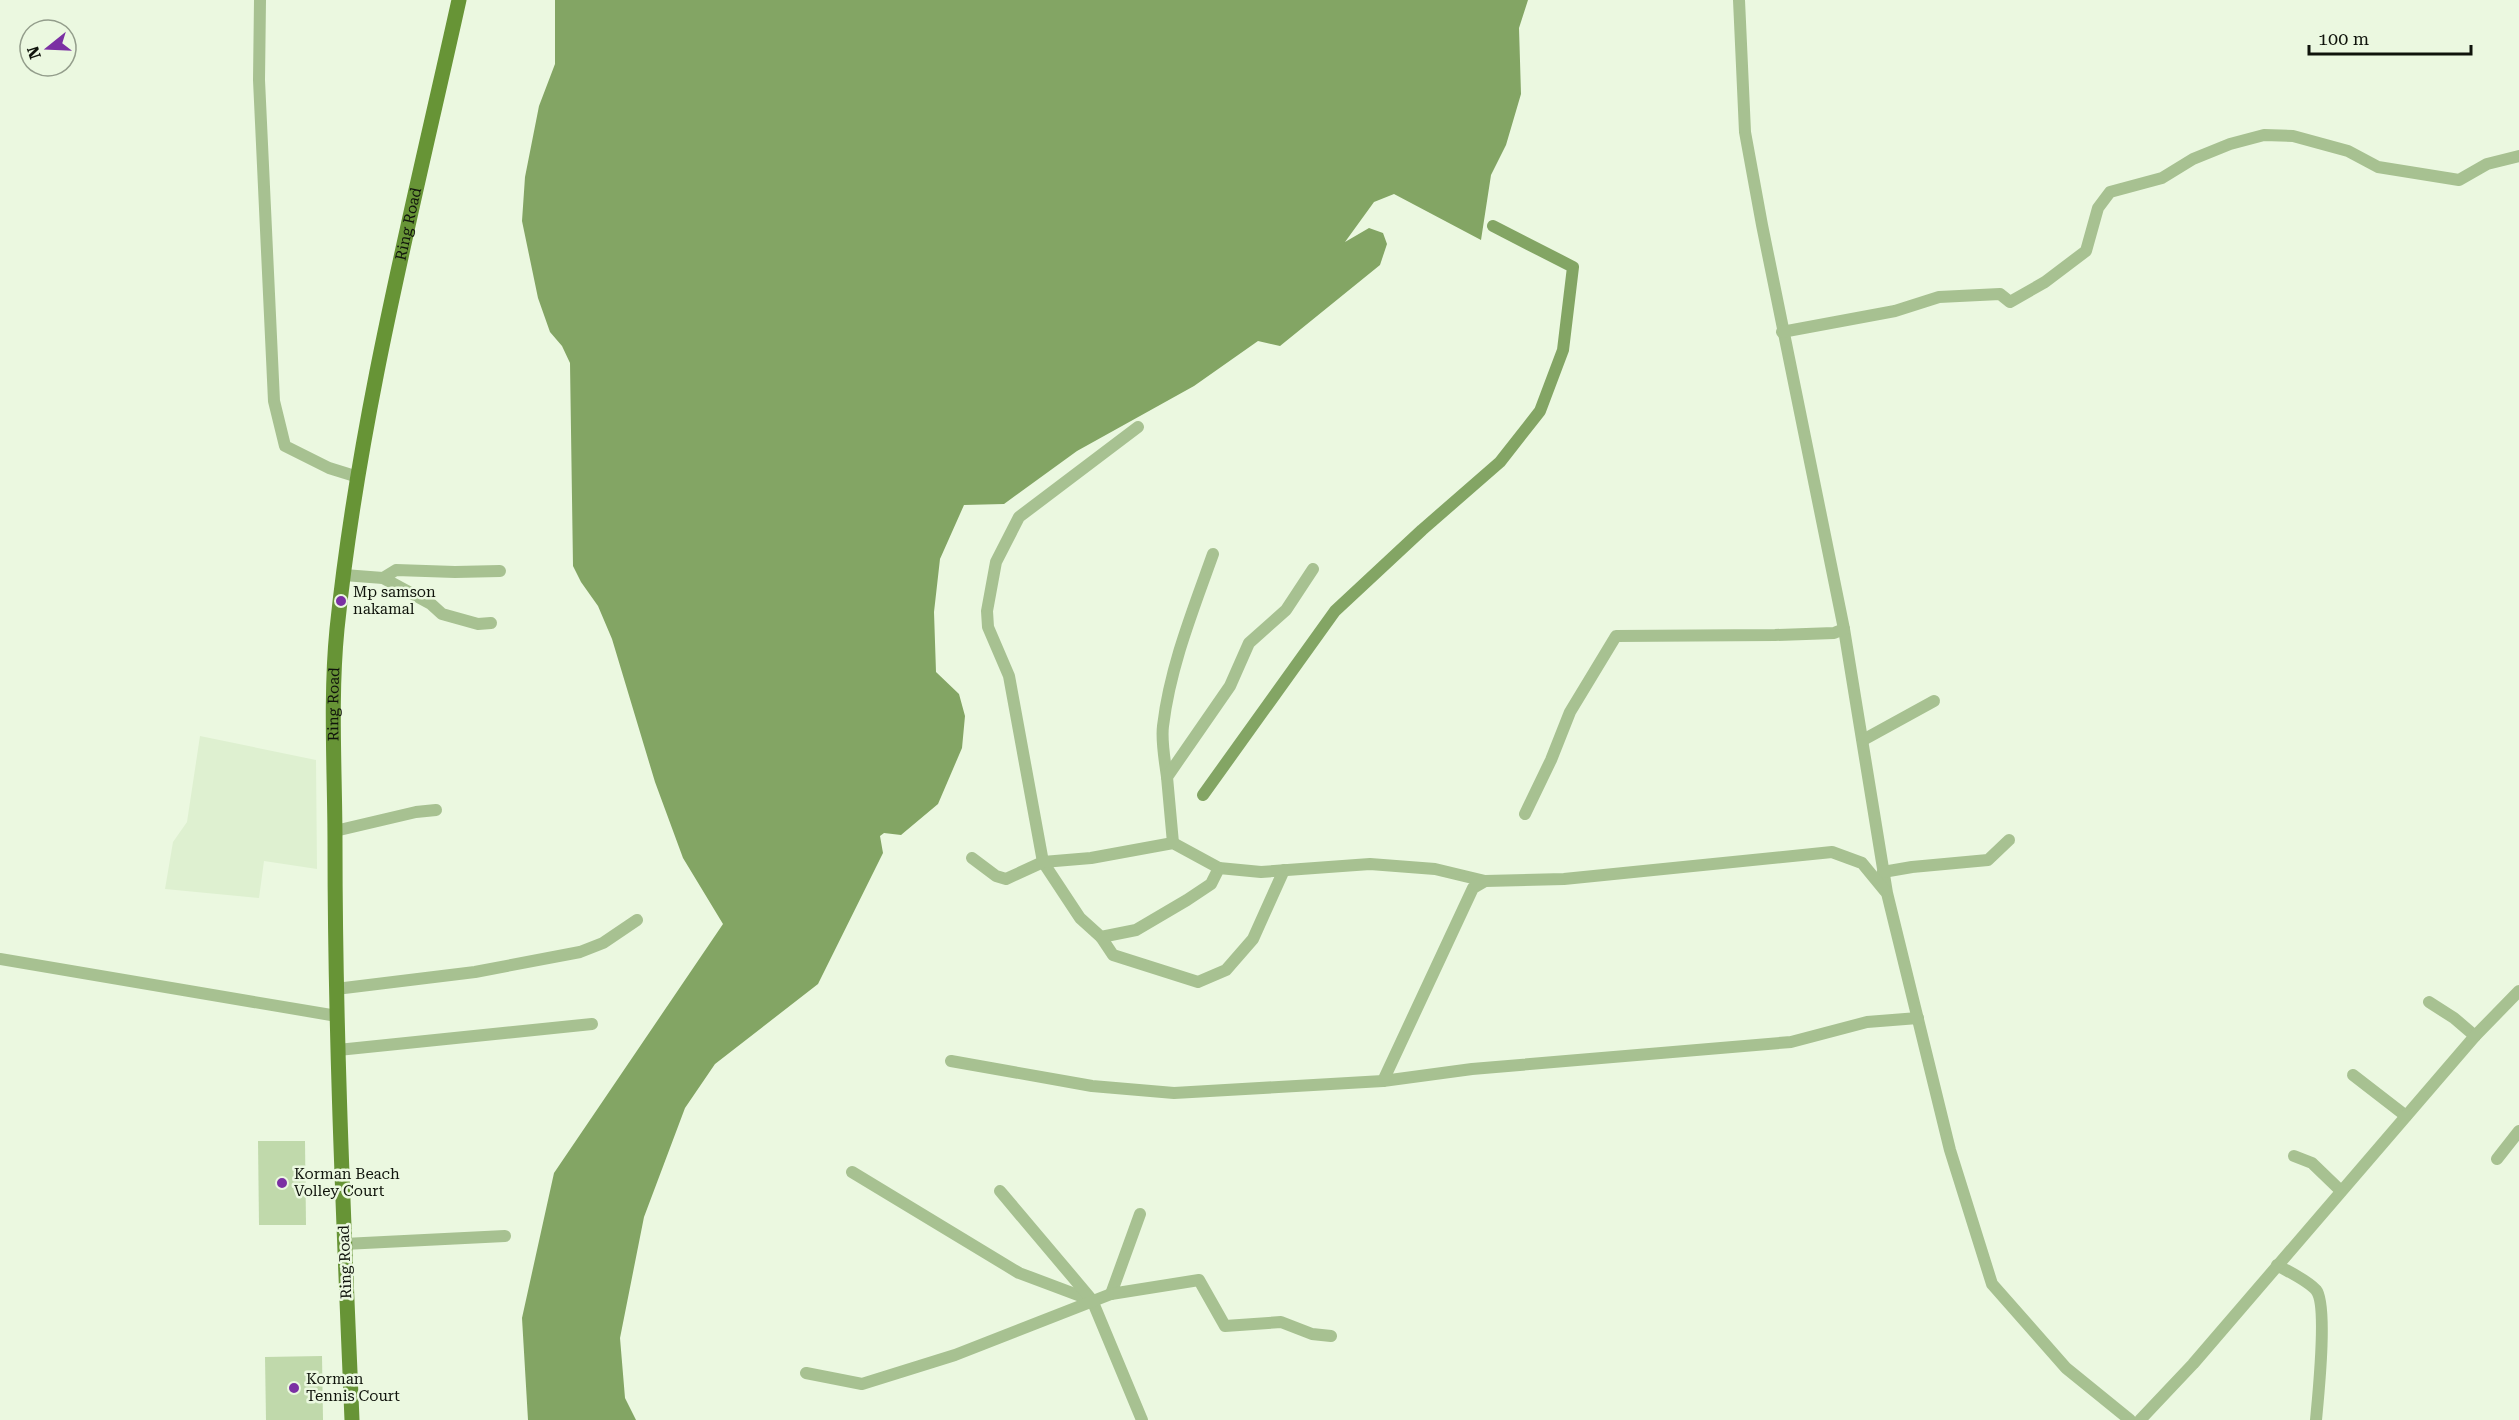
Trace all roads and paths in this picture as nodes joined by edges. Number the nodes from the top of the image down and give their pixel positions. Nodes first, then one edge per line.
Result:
1 (260, 0) edge
2 (459, 0) edge
3 (1739, 0) edge
4 (2519, 156) edge
5 (1782, 332) junction
6 (1138, 427) dead end
7 (358, 477) junction
8 (1213, 554) dead end
9 (1313, 569) dead end
10 (500, 571) dead end
11 (344, 575) junction
12 (383, 578) junction
13 (491, 623) dead end
14 (1844, 629) junction
15 (1934, 701) dead end
16 (1863, 740) junction
17 (1167, 777) junction
18 (436, 810) dead end
19 (1525, 814) dead end
20 (335, 831) junction
21 (2009, 840) dead end
22 (1173, 843) junction
23 (972, 858) dead end
24 (1043, 862) junction
25 (1219, 868) junction
26 (1284, 870) junction
27 (1883, 872) junction
28 (1485, 881) junction
29 (1887, 893) junction
30 (637, 920) dead end
31 (1101, 937) junction
32 (0, 959) edge
33 (336, 989) junction
34 (2517, 997) edge
35 (2428, 1002) dead end
36 (337, 1016) junction
37 (1918, 1018) junction
38 (592, 1024) dead end
39 (2475, 1036) junction
40 (338, 1050) junction
41 (951, 1060) dead end
42 (2353, 1075) dead end
43 (1383, 1081) junction
44 (2406, 1116) junction
45 (2519, 1131) edge
46 (2294, 1156) dead end
47 (2497, 1160) dead end
48 (852, 1172) dead end
49 (999, 1191) dead end
50 (2341, 1191) junction
51 (1140, 1214) dead end
52 (505, 1236) dead end
53 (344, 1244) junction
54 (2277, 1265) junction
55 (1111, 1294) junction
56 (1092, 1300) junction
57 (1331, 1336) dead end
58 (806, 1373) dead end
59 (352, 1420) edge
60 (1142, 1420) edge
61 (2130, 1420) edge
62 (2140, 1420) edge
63 (2316, 1420) edge

1 - 7 street
2 - 7 main road, Ring Road
3 - 5 street
4 - 5 street
5 - 14 street
6 - 24 street
7 - 11 main road, Ring Road
8 - 17 street
9 - 17 street
10 - 12 street
11 - 12 street
11 - 20 main road, Ring Road
12 - 13 street
14 - 16 street
14 - 19 street
15 - 16 street
16 - 27 street
17 - 22 street
18 - 20 street
20 - 33 main road, Ring Road
21 - 27 street
22 - 24 street
22 - 25 street
23 - 24 street
24 - 31 street
25 - 26 street
25 - 31 street
26 - 28 street
26 - 31 street
27 - 29 street
28 - 29 street
28 - 43 street
29 - 37 street
30 - 33 street
32 - 36 street
33 - 36 main road, Ring Road
34 - 39 street
35 - 39 street
36 - 40 main road, Ring Road
37 - 43 street
37 - 61 street
38 - 40 street
39 - 44 street
40 - 53 main road, Ring Road
41 - 43 street
42 - 44 street
44 - 50 street
45 - 47 street
46 - 50 street
48 - 56 street
49 - 56 street
50 - 54 street
51 - 55 street
52 - 53 street
53 - 59 main road, Ring Road
54 - 62 street
54 - 63 street
55 - 56 street
55 - 57 street
56 - 58 street
56 - 60 street

